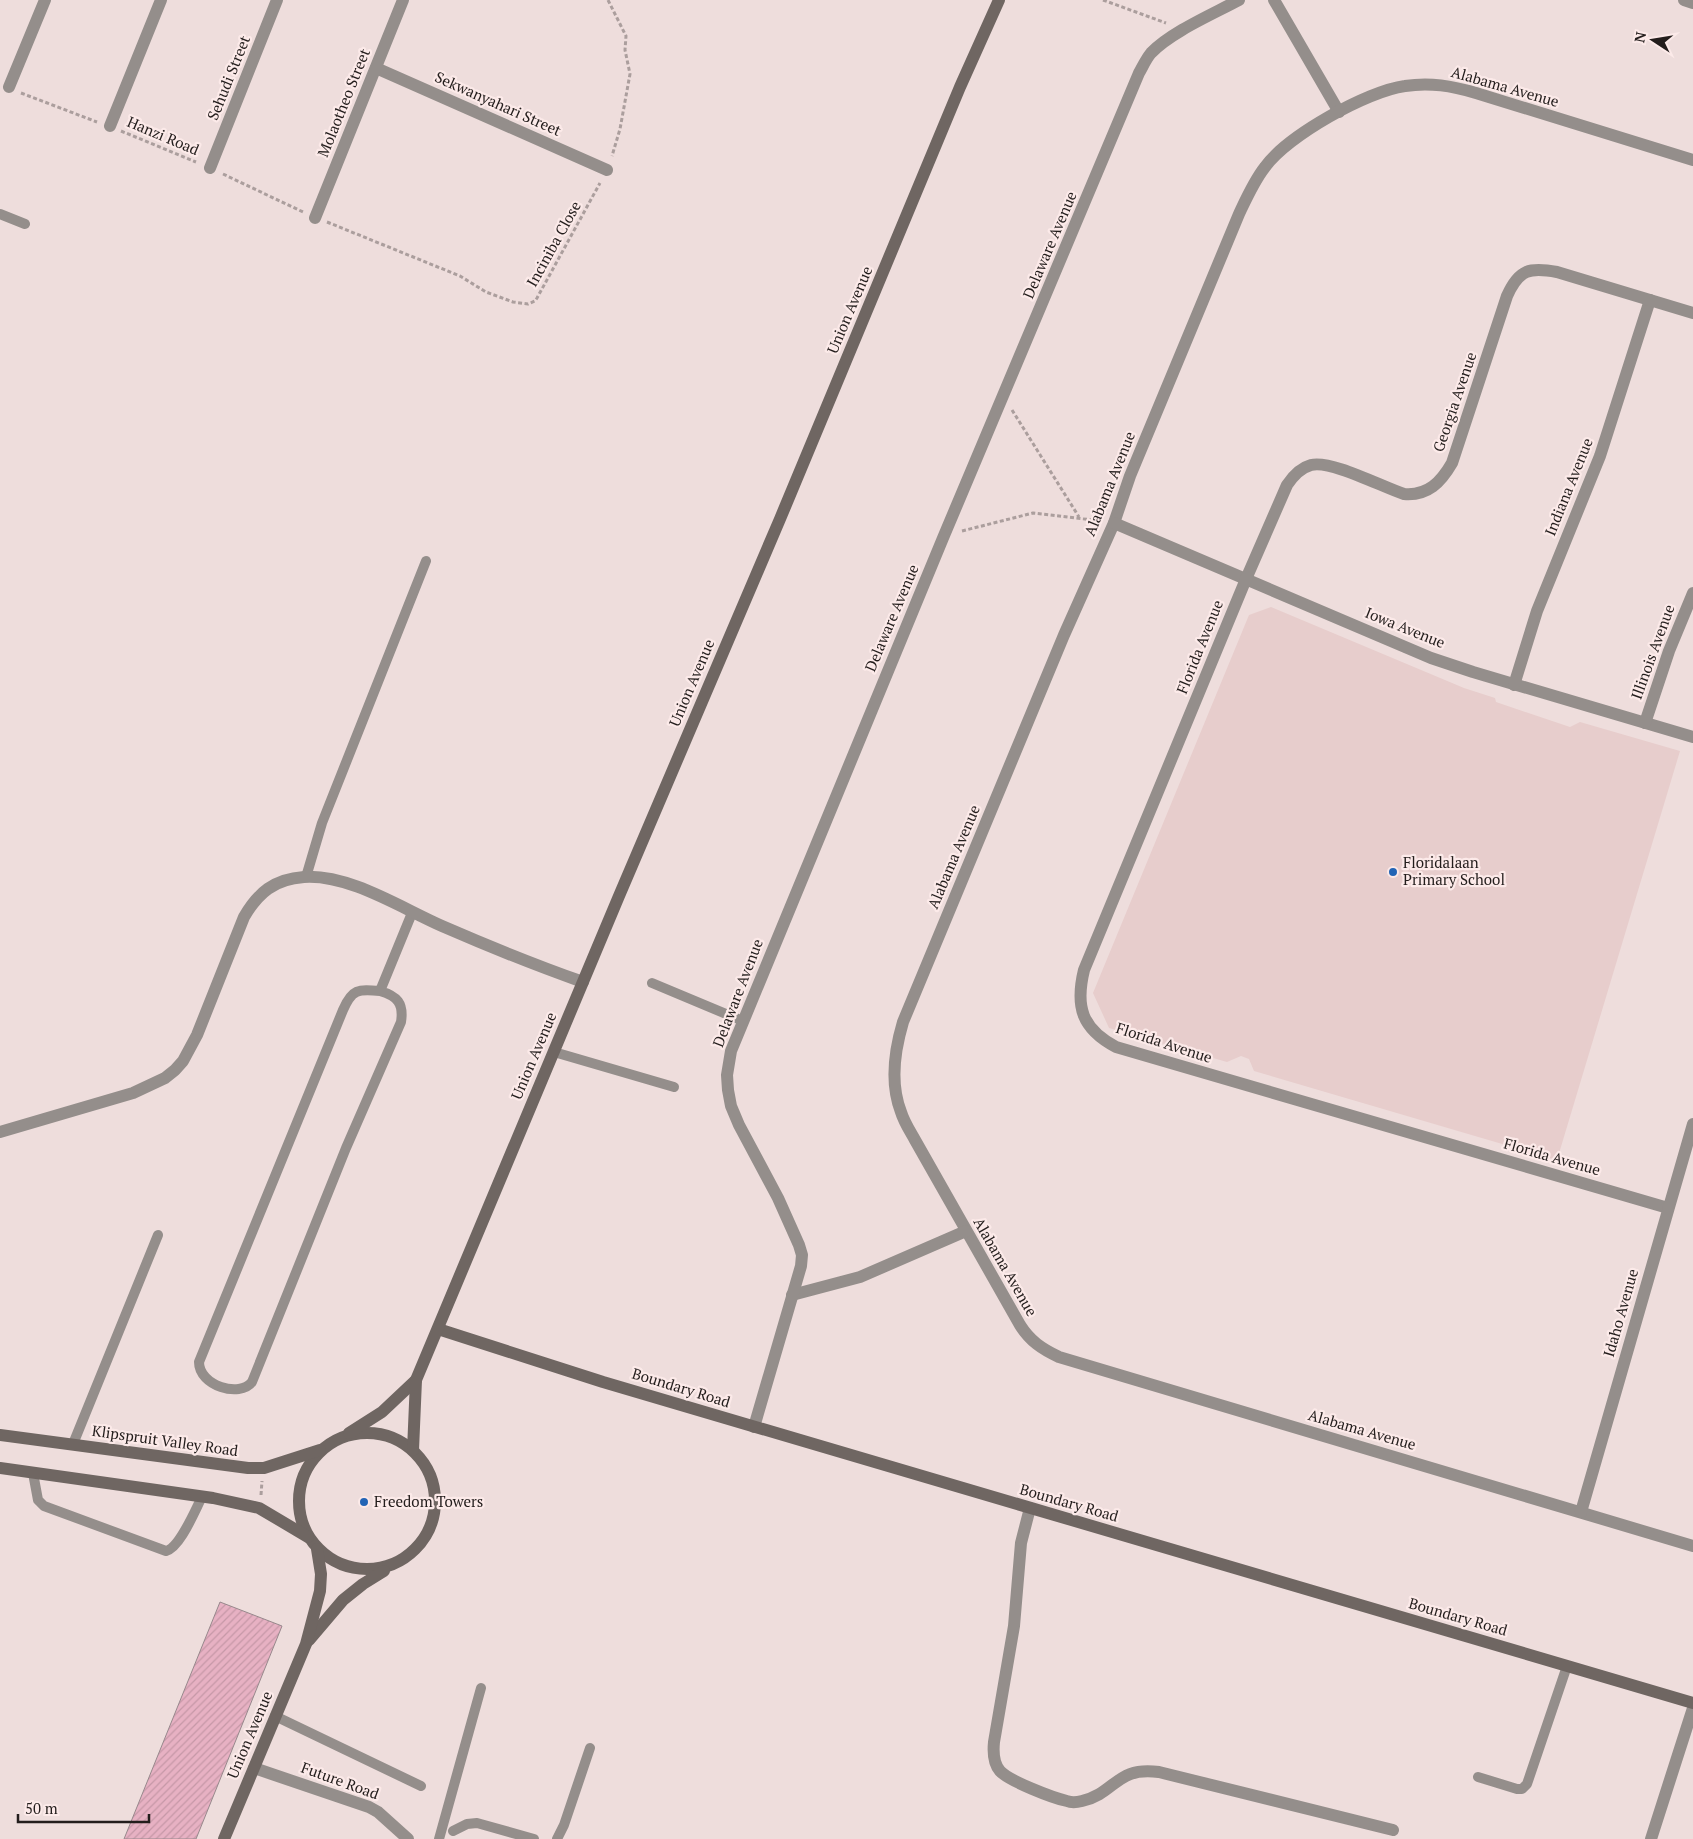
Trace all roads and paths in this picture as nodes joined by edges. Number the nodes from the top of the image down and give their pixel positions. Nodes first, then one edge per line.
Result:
1 (46, 0) edge
2 (161, 0) edge
3 (277, 0) edge
4 (403, 0) edge
5 (608, 0) edge
6 (999, 0) edge
7 (1103, 0) edge
8 (1239, 0) edge
9 (1274, 0) edge
10 (1684, 0) edge
11 (1693, 3) edge
12 (1182, 31) junction
13 (376, 68) junction
14 (9, 87) joint
15 (1339, 112) junction
16 (110, 126) junction
17 (1693, 160) edge
18 (210, 168) junction
19 (607, 170) junction
20 (0, 214) edge
21 (315, 218) junction
22 (25, 224) dead end
23 (1650, 300) junction
24 (1693, 313) edge
25 (1004, 397) junction
26 (1079, 517) junction
27 (1114, 523) junction
28 (943, 538) junction
29 (426, 561) dead end
30 (1246, 579) junction
31 (1693, 593) edge
32 (1514, 685) junction
33 (1645, 723) junction
34 (1693, 738) edge
35 (306, 877) junction
36 (412, 913) junction
37 (583, 982) junction
38 (652, 983) dead end
39 (380, 992) junction
40 (743, 1021) junction
41 (554, 1052) junction
42 (674, 1087) dead end
43 (1693, 1124) edge
44 (0, 1132) edge
45 (1668, 1208) junction
46 (966, 1231) junction
47 (158, 1236) dead end
48 (792, 1295) junction
49 (438, 1329) junction
50 (416, 1380) junction
51 (754, 1427) junction
52 (0, 1434) edge
53 (343, 1437) junction
54 (73, 1444) junction
55 (323, 1449) junction
56 (413, 1450) junction
57 (0, 1468) edge
58 (264, 1468) junction
59 (33, 1473) junction
60 (202, 1496) junction
61 (259, 1508) junction
62 (1030, 1508) junction
63 (1581, 1512) junction
64 (308, 1537) junction
65 (1693, 1546) edge
66 (318, 1549) junction
67 (390, 1566) junction
68 (306, 1644) junction
69 (1566, 1666) junction
70 (482, 1688) dead end
71 (1693, 1703) edge
72 (1693, 1708) edge
73 (275, 1716) junction
74 (590, 1748) dead end
75 (254, 1768) junction
76 (1478, 1777) dead end
77 (421, 1786) dead end
78 (444, 1822) junction
79 (1394, 1830) dead end
80 (453, 1831) junction
81 (224, 1839) edge
82 (408, 1839) edge
83 (439, 1839) edge
84 (462, 1839) edge
85 (534, 1839) edge
86 (557, 1839) edge
87 (1651, 1839) edge

1 - 14 street
2 - 16 street
3 - 18 street, Sehudi Street
4 - 13 street, Molaotheo Street
5 - 19 path, Inciniba Close
6 - 37 street, Union Avenue
7 - 12 path
8 - 12 street, Delaware Avenue
9 - 15 street
10 - 11 street
12 - 25 street, Delaware Avenue
13 - 19 street, Sekwanyahari Street
13 - 21 street, Molaotheo Street
14 - 16 path, Hanzi Road
15 - 17 street, Alabama Avenue
15 - 27 street, Alabama Avenue
16 - 18 path, Hanzi Road
18 - 21 path, Hanzi Road
19 - 21 path, Inciniba Close
20 - 22 lane
23 - 24 street, Georgia Avenue
23 - 30 street, Georgia Avenue
23 - 32 street, Indiana Avenue
25 - 26 path
25 - 28 street, Delaware Avenue
26 - 27 path
26 - 28 path
27 - 30 street, Iowa Avenue
27 - 46 street, Alabama Avenue
28 - 40 street, Delaware Avenue
29 - 35 lane
30 - 32 street, Iowa Avenue
30 - 45 street, Florida Avenue
31 - 33 street, Illinois Avenue
32 - 33 street, Iowa Avenue
33 - 34 street, Iowa Avenue
35 - 36 street
35 - 44 street
36 - 37 street
36 - 39 lane
37 - 41 street, Union Avenue
38 - 40 lane
39 - 39 lane
40 - 48 street, Delaware Avenue
41 - 42 lane
41 - 49 street, Union Avenue
43 - 45 street, Idaho Avenue
45 - 63 street, Idaho Avenue
46 - 48 street
46 - 63 street, Alabama Avenue
47 - 54 lane
48 - 51 street, Delaware Avenue
49 - 50 street, Union Avenue
49 - 51 street, Boundary Road
50 - 53 street, Union Avenue
50 - 56 street, Union Avenue
51 - 62 street, Boundary Road
52 - 54 street, Klipspruit Valley Road
53 - 55 street
53 - 56 street
54 - 58 street, Klipspruit Valley Road
55 - 58 street, Klipspruit Valley Road
55 - 64 street
56 - 67 street
57 - 59 street
58 - 61 path
59 - 60 street
59 - 60 lane
60 - 61 street
61 - 64 street
62 - 69 street, Boundary Road
62 - 79 street
63 - 65 street, Alabama Avenue
64 - 66 street
66 - 67 street
66 - 68 street, Union Avenue
67 - 68 street, Union Avenue
68 - 73 street, Union Avenue
69 - 71 street, Boundary Road
69 - 76 lane
70 - 78 lane
72 - 87 street
73 - 75 street, Union Avenue
73 - 77 lane
74 - 86 lane
75 - 81 street, Union Avenue
75 - 82 street, Future Road
78 - 80 lane
78 - 83 lane
80 - 84 lane
80 - 85 lane

